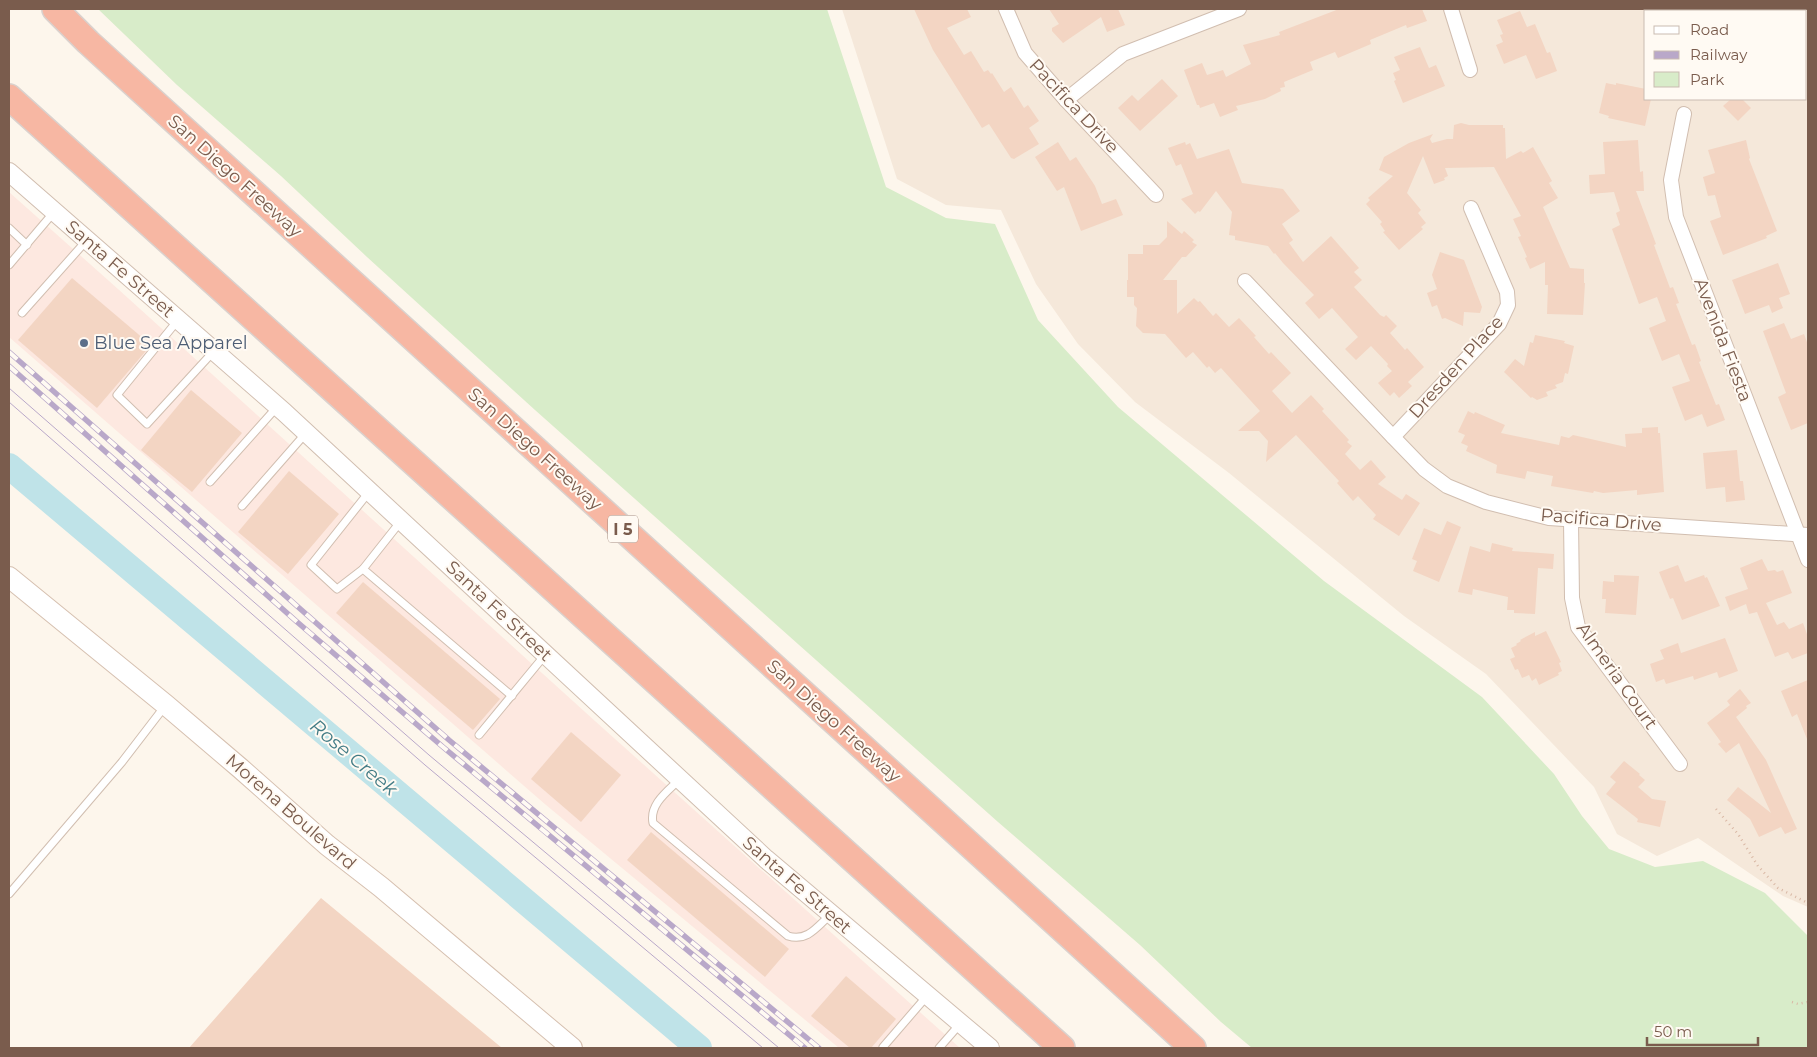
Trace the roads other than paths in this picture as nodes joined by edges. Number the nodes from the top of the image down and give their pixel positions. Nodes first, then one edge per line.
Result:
1 (55, 9) edge
2 (1006, 9) edge
3 (1239, 9) edge
4 (1452, 9) edge
5 (1470, 70) dead end
6 (9, 97) edge
7 (1066, 100) junction
8 (1684, 114) dead end
9 (9, 172) edge
10 (1156, 195) dead end
11 (1471, 208) dead end
12 (55, 212) junction
13 (9, 228) edge
14 (87, 240) junction
15 (26, 245) junction
16 (9, 265) edge
17 (1245, 281) dead end
18 (22, 313) dead end
19 (178, 320) junction
20 (214, 351) junction
21 (277, 407) junction
22 (306, 433) junction
23 (1393, 437) junction
24 (210, 482) dead end
25 (370, 492) junction
26 (242, 506) dead end
27 (1572, 520) junction
28 (401, 521) junction
29 (1803, 535) edge
30 (1808, 560) edge
31 (363, 569) junction
32 (9, 577) edge
33 (546, 655) junction
34 (512, 696) junction
35 (166, 705) junction
36 (479, 735) dead end
37 (1680, 764) dead end
38 (680, 779) junction
39 (9, 894) edge
40 (830, 914) junction
41 (928, 996) junction
42 (960, 1023) junction
43 (572, 1048) edge
44 (884, 1048) edge
45 (938, 1048) edge
46 (990, 1048) edge
47 (1062, 1048) edge
48 (1193, 1048) edge

1 - 48 highway, San Diego Freeway / I 5
2 - 7 street, Pacifica Drive
3 - 7 street
4 - 5 street
6 - 47 highway
7 - 10 street, Pacifica Drive
8 - 29 street, Avenida Fiesta
9 - 12 street, Santa Fe Street
11 - 23 street, Dresden Place
12 - 14 street, Santa Fe Street
12 - 15 lane
13 - 15 lane
14 - 18 lane
14 - 19 street, Santa Fe Street
15 - 16 lane
17 - 23 street, Pacifica Drive
19 - 20 street, Santa Fe Street
19 - 20 lane
20 - 21 street, Santa Fe Street
21 - 22 street, Santa Fe Street
21 - 24 lane
22 - 25 street, Santa Fe Street
22 - 26 lane
23 - 27 street, Pacifica Drive
25 - 28 street, Santa Fe Street
25 - 31 lane
27 - 29 street, Pacifica Drive
27 - 37 street, Almeria Court
28 - 31 lane
28 - 33 street, Santa Fe Street
29 - 30 street, Avenida Fiesta
31 - 34 lane
32 - 35 main road, Morena Boulevard
33 - 34 lane
33 - 38 street, Santa Fe Street
34 - 36 lane
35 - 39 lane
35 - 43 main road, Morena Boulevard
38 - 40 street, Santa Fe Street
38 - 40 lane
40 - 41 street, Santa Fe Street
41 - 42 street, Santa Fe Street
41 - 44 lane
42 - 45 lane
42 - 46 street, Santa Fe Street

